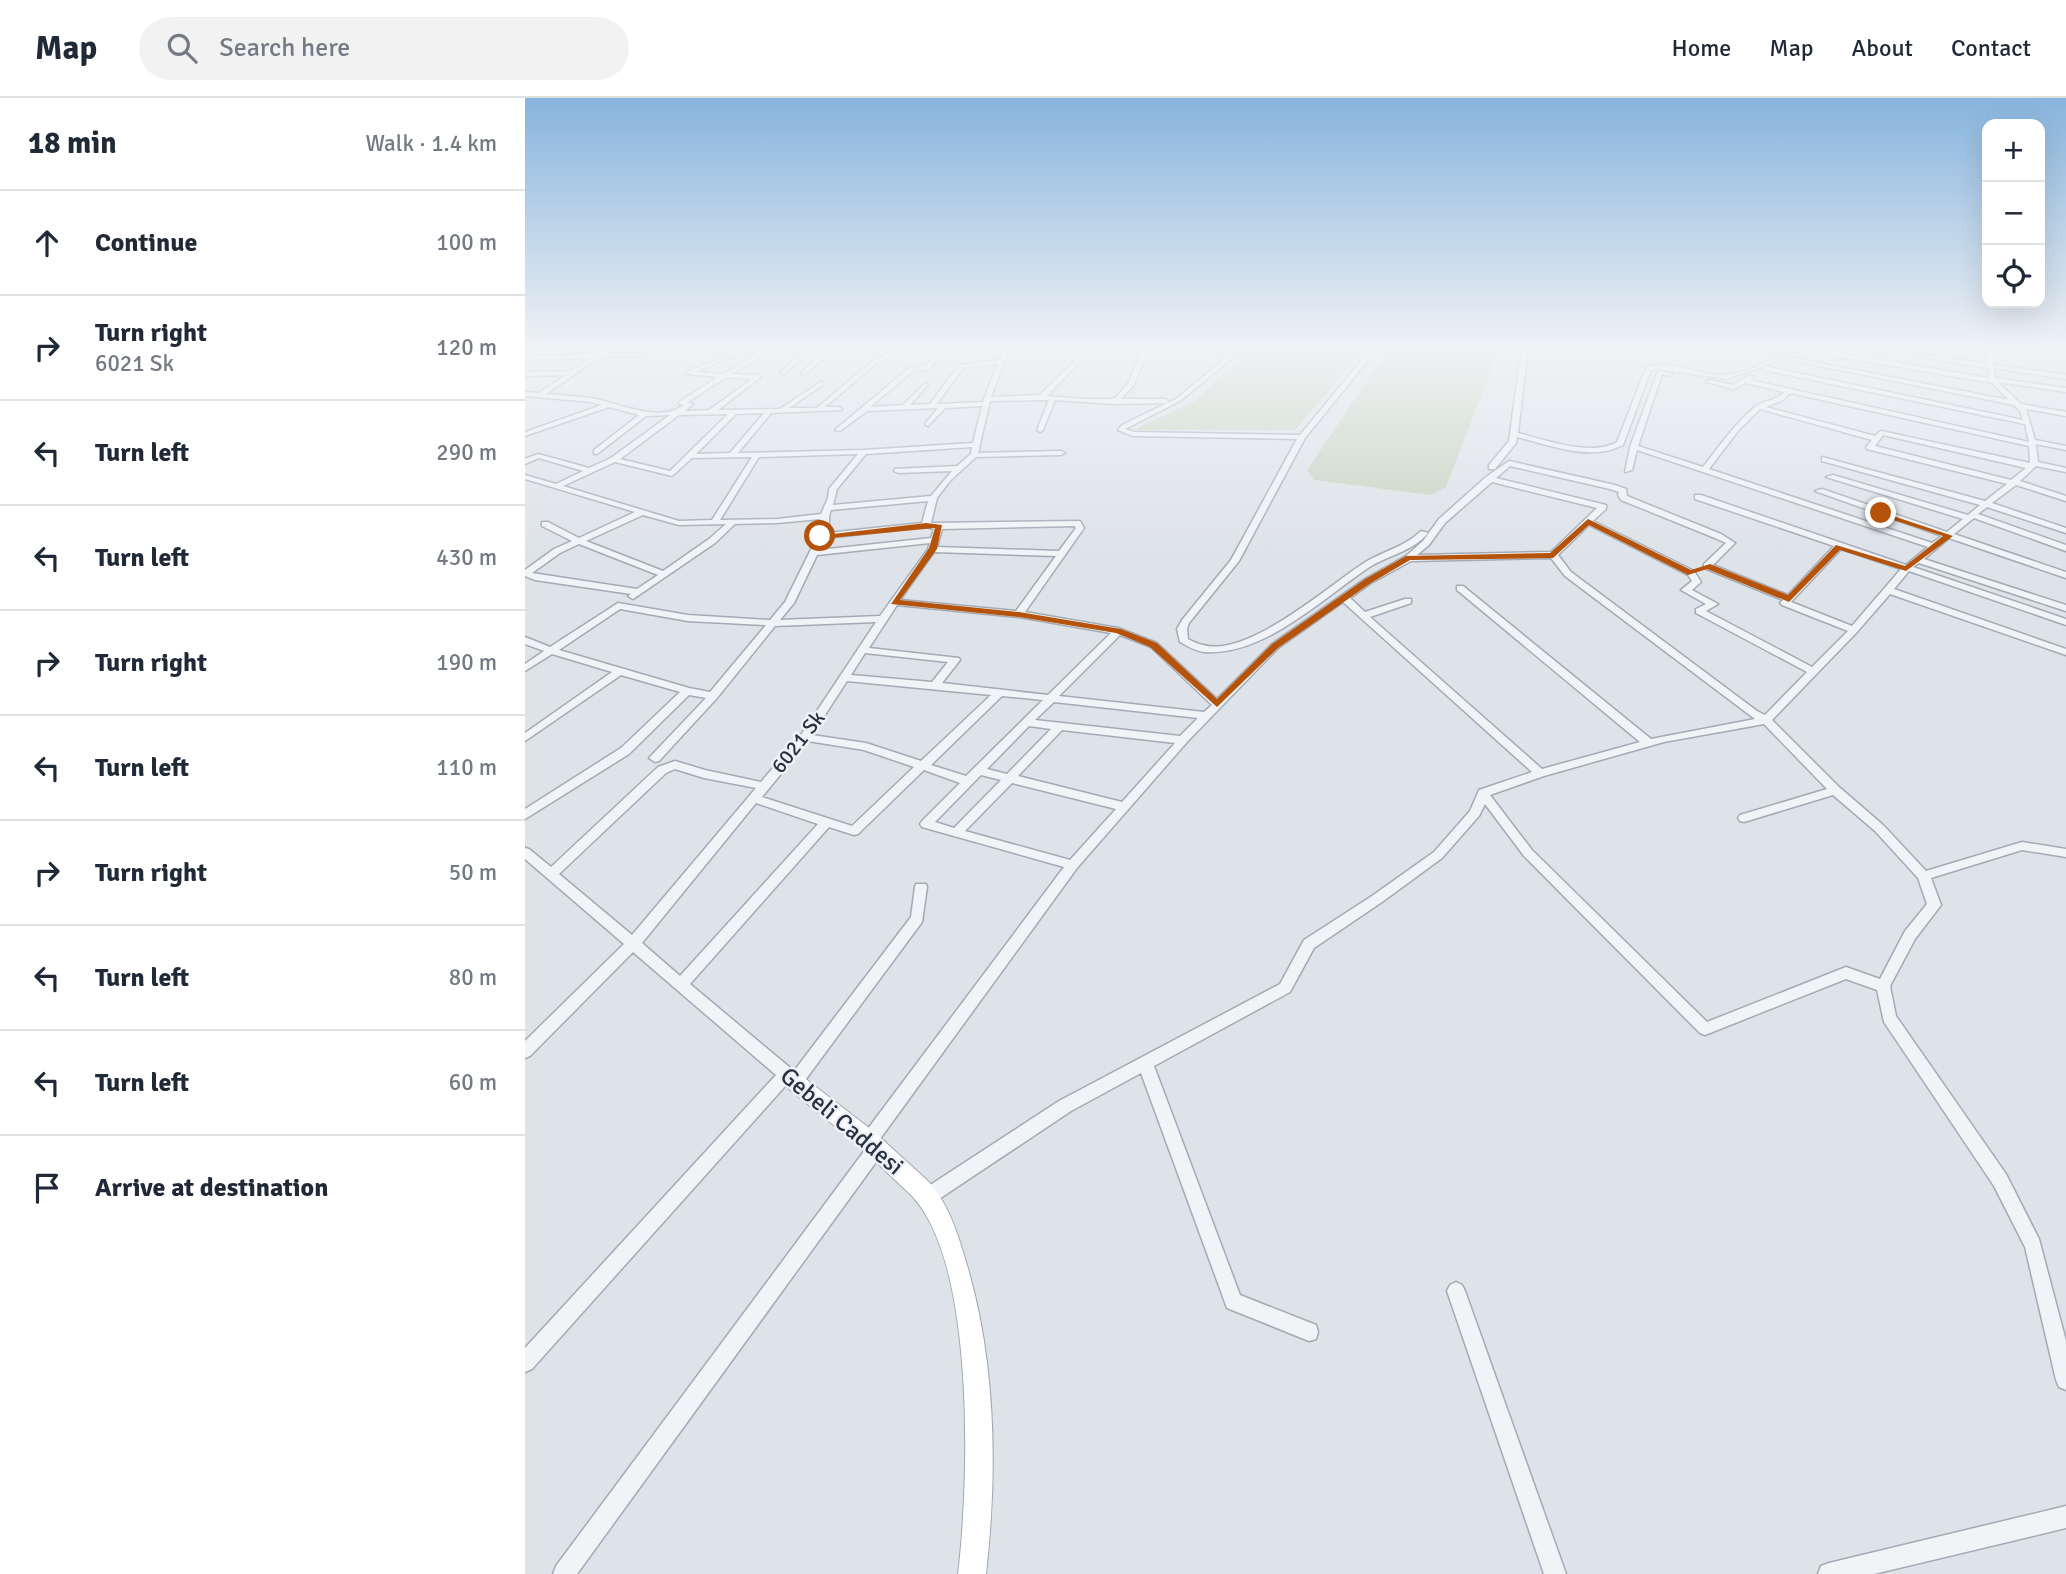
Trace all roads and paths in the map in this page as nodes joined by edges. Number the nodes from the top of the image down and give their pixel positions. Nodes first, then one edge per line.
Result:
1 (581, 415) edge
2 (643, 415) edge
3 (676, 415) edge
4 (731, 415) edge
5 (766, 415) edge
6 (857, 415) edge
7 (936, 415) edge
8 (983, 415) edge
9 (1046, 415) edge
10 (1147, 415) edge
11 (1320, 415) edge
12 (1516, 415) edge
13 (1631, 415) edge
14 (1645, 415) edge
15 (1751, 415) edge
16 (1792, 415) edge
17 (1897, 415) joint
18 (1989, 415) edge
19 (2023, 415) edge
20 (2028, 423) junction
21 (928, 424) dead end
22 (838, 430) dead end
23 (1040, 430) dead end
24 (1514, 434) junction
25 (525, 435) edge
26 (1879, 436) junction
27 (1302, 437) junction
28 (2033, 443) junction
29 (1634, 447) junction
30 (2066, 448) edge
31 (974, 450) junction
32 (597, 452) dead end
33 (864, 452) junction
34 (758, 453) junction
35 (1061, 453) dead end
36 (733, 454) junction
37 (692, 456) junction
38 (1825, 459) dead end
39 (614, 460) junction
40 (525, 462) edge
41 (2033, 465) junction
42 (959, 468) junction
43 (1628, 470) dead end
44 (2066, 470) edge
45 (590, 471) junction
46 (898, 471) dead end
47 (1703, 471) junction
48 (525, 477) edge
49 (1830, 477) dead end
50 (1489, 479) junction
51 (2015, 483) junction
52 (557, 486) junction
53 (1819, 491) dead end
54 (1698, 497) dead end
55 (933, 498) junction
56 (2066, 499) edge
57 (1986, 504) junction
58 (642, 512) junction
59 (826, 512) junction
60 (1971, 517) junction
61 (1588, 522) junction
62 (714, 523) junction
63 (731, 523) junction
64 (545, 524) dead end
65 (926, 525) junction
66 (939, 527) junction
67 (2066, 531) edge
68 (820, 536) junction
69 (1949, 536) junction
70 (578, 541) junction
71 (934, 544) junction
72 (1838, 547) junction
73 (1935, 547) junction
74 (2066, 548) edge
75 (813, 553) junction
76 (1062, 554) junction
77 (1553, 555) junction
78 (1409, 558) junction
79 (1918, 560) junction
80 (1707, 566) junction
81 (1906, 569) junction
82 (525, 573) edge
83 (1691, 573) junction
84 (664, 575) junction
85 (2066, 575) edge
86 (1460, 588) dead end
87 (1887, 590) junction
88 (639, 592) junction
89 (1344, 597) junction
90 (1789, 599) junction
91 (1408, 601) dead end
92 (894, 602) junction
93 (618, 606) junction
94 (2066, 608) edge
95 (1019, 614) junction
96 (1366, 615) junction
97 (882, 620) junction
98 (774, 622) junction
99 (2066, 622) edge
100 (1854, 630) junction
101 (1118, 631) junction
102 (525, 640) edge
103 (863, 650) junction
104 (551, 651) junction
105 (2066, 652) edge
106 (525, 668) edge
107 (620, 671) junction
108 (1812, 671) junction
109 (845, 678) junction
110 (935, 685) junction
111 (687, 691) junction
112 (1000, 692) junction
113 (713, 696) junction
114 (1051, 698) junction
115 (1217, 704) junction
116 (1206, 716) junction
117 (1766, 720) junction
118 (1028, 723) junction
119 (1058, 729) junction
120 (806, 737) junction
121 (525, 738) edge
122 (1183, 740) junction
123 (1649, 743) junction
124 (655, 758) dead end
125 (922, 766) junction
126 (980, 771) junction
127 (1540, 773) junction
128 (1010, 779) junction
129 (968, 781) junction
130 (763, 786) junction
131 (1835, 790) junction
132 (1483, 793) junction
133 (753, 798) junction
134 (1122, 806) junction
135 (525, 815) edge
136 (1744, 818) dead end
137 (825, 824) junction
138 (956, 833) junction
139 (2066, 853) edge
140 (526, 855) edge
141 (1073, 865) junction
142 (551, 874) junction
143 (1924, 876) junction
144 (921, 887) dead end
145 (634, 943) junction
146 (681, 984) junction
147 (1883, 986) junction
148 (525, 1051) edge
149 (1145, 1063) junction
150 (790, 1078) junction
151 (874, 1143) junction
152 (927, 1197) junction
153 (1456, 1291) dead end
154 (1308, 1332) dead end
155 (525, 1362) edge
156 (2066, 1380) edge
157 (2066, 1517) edge
158 (564, 1574) edge
159 (972, 1574) edge
160 (1555, 1574) edge
161 (1829, 1574) edge

1 - 25 street
2 - 32 street
3 - 39 street
4 - 37 street
5 - 36 street
6 - 22 street
7 - 21 street
8 - 31 street
9 - 23 street
10 - 27 street
11 - 27 street
12 - 24 street
13 - 24 street
14 - 29 street
15 - 47 street
16 - 26 street
17 - 26 street
17 - 28 street
18 - 20 street
19 - 20 street
20 - 28 street
24 - 27 street
26 - 41 street
26 - 51 street
28 - 30 street
28 - 41 street
29 - 43 street
29 - 47 street
31 - 33 street
31 - 35 street
31 - 42 street
33 - 34 street
33 - 59 street
34 - 36 street
34 - 62 street
36 - 37 street
37 - 39 street
38 - 57 street
39 - 45 street
40 - 45 street
41 - 44 street
41 - 51 street
42 - 46 street
42 - 55 street
45 - 52 street
47 - 73 street
48 - 52 street
49 - 60 street
50 - 61 street
50 - 78 street
50 - 80 street
51 - 56 street
51 - 57 street
52 - 58 street
53 - 69 street
54 - 72 street
55 - 59 street
55 - 65 street
57 - 60 street
57 - 67 street
58 - 62 street
58 - 70 street
59 - 63 street
59 - 68 street
60 - 69 street
60 - 74 street
61 - 77 street
61 - 83 street
62 - 63 street
63 - 84 street
64 - 70 street
65 - 66 street
65 - 68 street
66 - 71 street, 6021 Sk
66 - 76 street
68 - 75 street
69 - 73 street
69 - 85 street
70 - 82 street
70 - 84 street
71 - 75 street
71 - 76 street
71 - 92 street, 6021 Sk
72 - 81 street
72 - 90 street
73 - 79 street
75 - 98 street
76 - 95 street
77 - 78 street
77 - 117 street
78 - 89 street
79 - 81 street
79 - 94 street
80 - 83 street
80 - 90 street
81 - 87 street
81 - 99 street
82 - 88 street
83 - 108 street
84 - 88 street
86 - 123 street
87 - 100 street
87 - 105 street
88 - 93 street
89 - 96 street
89 - 115 street
90 - 100 street
91 - 96 street
92 - 95 street
92 - 97 street, 6021 Sk
93 - 98 street
93 - 104 street
95 - 101 street
96 - 127 street
97 - 98 street
97 - 103 street, 6021 Sk
98 - 113 street
100 - 108 street
101 - 114 street
101 - 115 street
102 - 104 street
103 - 109 street, 6021 Sk
103 - 110 street
104 - 106 street
104 - 107 street
107 - 111 street
107 - 121 street
108 - 117 street
109 - 110 street
109 - 120 street, 6021 Sk
110 - 112 street
111 - 113 street
111 - 135 street
112 - 114 street
112 - 125 street
113 - 124 street
114 - 116 street
114 - 118 street
115 - 116 street
116 - 122 street
117 - 123 street
117 - 131 street
118 - 119 street
118 - 126 street
119 - 122 street
119 - 128 street
120 - 125 street
120 - 130 street, 6021 Sk
122 - 134 street
123 - 127 street
125 - 129 street
125 - 137 street
126 - 128 street
126 - 129 street
127 - 132 street
128 - 134 street
128 - 138 street
129 - 138 street
130 - 133 street, 6021 Sk
130 - 142 street
131 - 136 street
131 - 143 street
132 - 147 street
132 - 149 street
133 - 137 street
133 - 145 street, 6021 Sk
134 - 141 street
137 - 146 street
138 - 141 street
139 - 143 street
140 - 142 street, Gebeli Caddesi
141 - 151 street
142 - 145 street, Gebeli Caddesi
143 - 147 street
144 - 150 street
145 - 146 street, Gebeli Caddesi
145 - 148 street, 6021 Sk
146 - 150 street, Gebeli Caddesi
147 - 156 street
149 - 152 street
149 - 154 street
150 - 151 main road, Gebeli Caddesi
150 - 155 street
151 - 152 main road, Gebeli Caddesi
151 - 158 street
152 - 159 main road, Gebeli Caddesi
153 - 160 street
157 - 161 street

